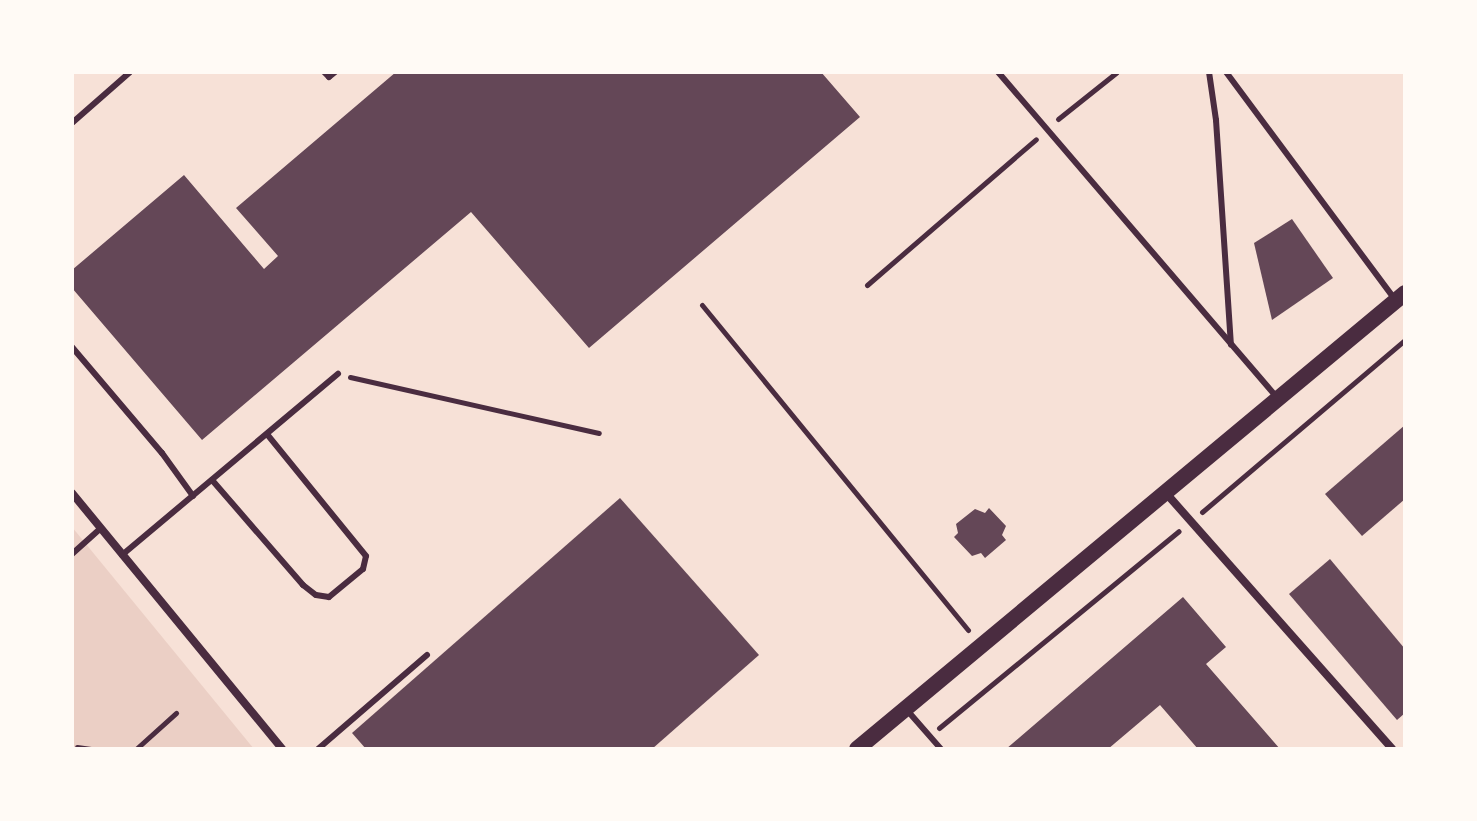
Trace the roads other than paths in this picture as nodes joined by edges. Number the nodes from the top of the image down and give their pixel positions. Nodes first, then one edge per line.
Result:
1 (130, 72) edge
2 (324, 72) edge
3 (335, 72) edge
4 (998, 72) edge
5 (1209, 72) edge
6 (1226, 72) edge
7 (72, 123) edge
8 (1400, 297) edge
9 (1231, 345) junction
10 (72, 347) edge
11 (338, 374) road end
12 (1278, 399) junction
13 (267, 434) junction
14 (212, 480) junction
15 (1165, 492) junction
16 (72, 493) edge
17 (193, 496) junction
18 (101, 528) junction
19 (72, 554) edge
20 (122, 555) junction
21 (427, 655) dead end
22 (906, 709) junction
23 (282, 749) edge
24 (318, 749) edge
25 (857, 749) edge
26 (941, 749) edge
27 (1392, 749) edge

1 - 7 lane
2 - 3 lane
4 - 9 lane
5 - 9 lane
6 - 8 lane
8 - 12 main road
9 - 12 lane
10 - 17 lane
11 - 13 lane
12 - 15 main road
13 - 14 lane
13 - 14 lane
14 - 17 lane
15 - 22 main road
15 - 27 street
16 - 18 street
17 - 20 lane
18 - 19 lane
18 - 20 street
20 - 23 street
21 - 24 lane
22 - 25 main road
22 - 26 lane

